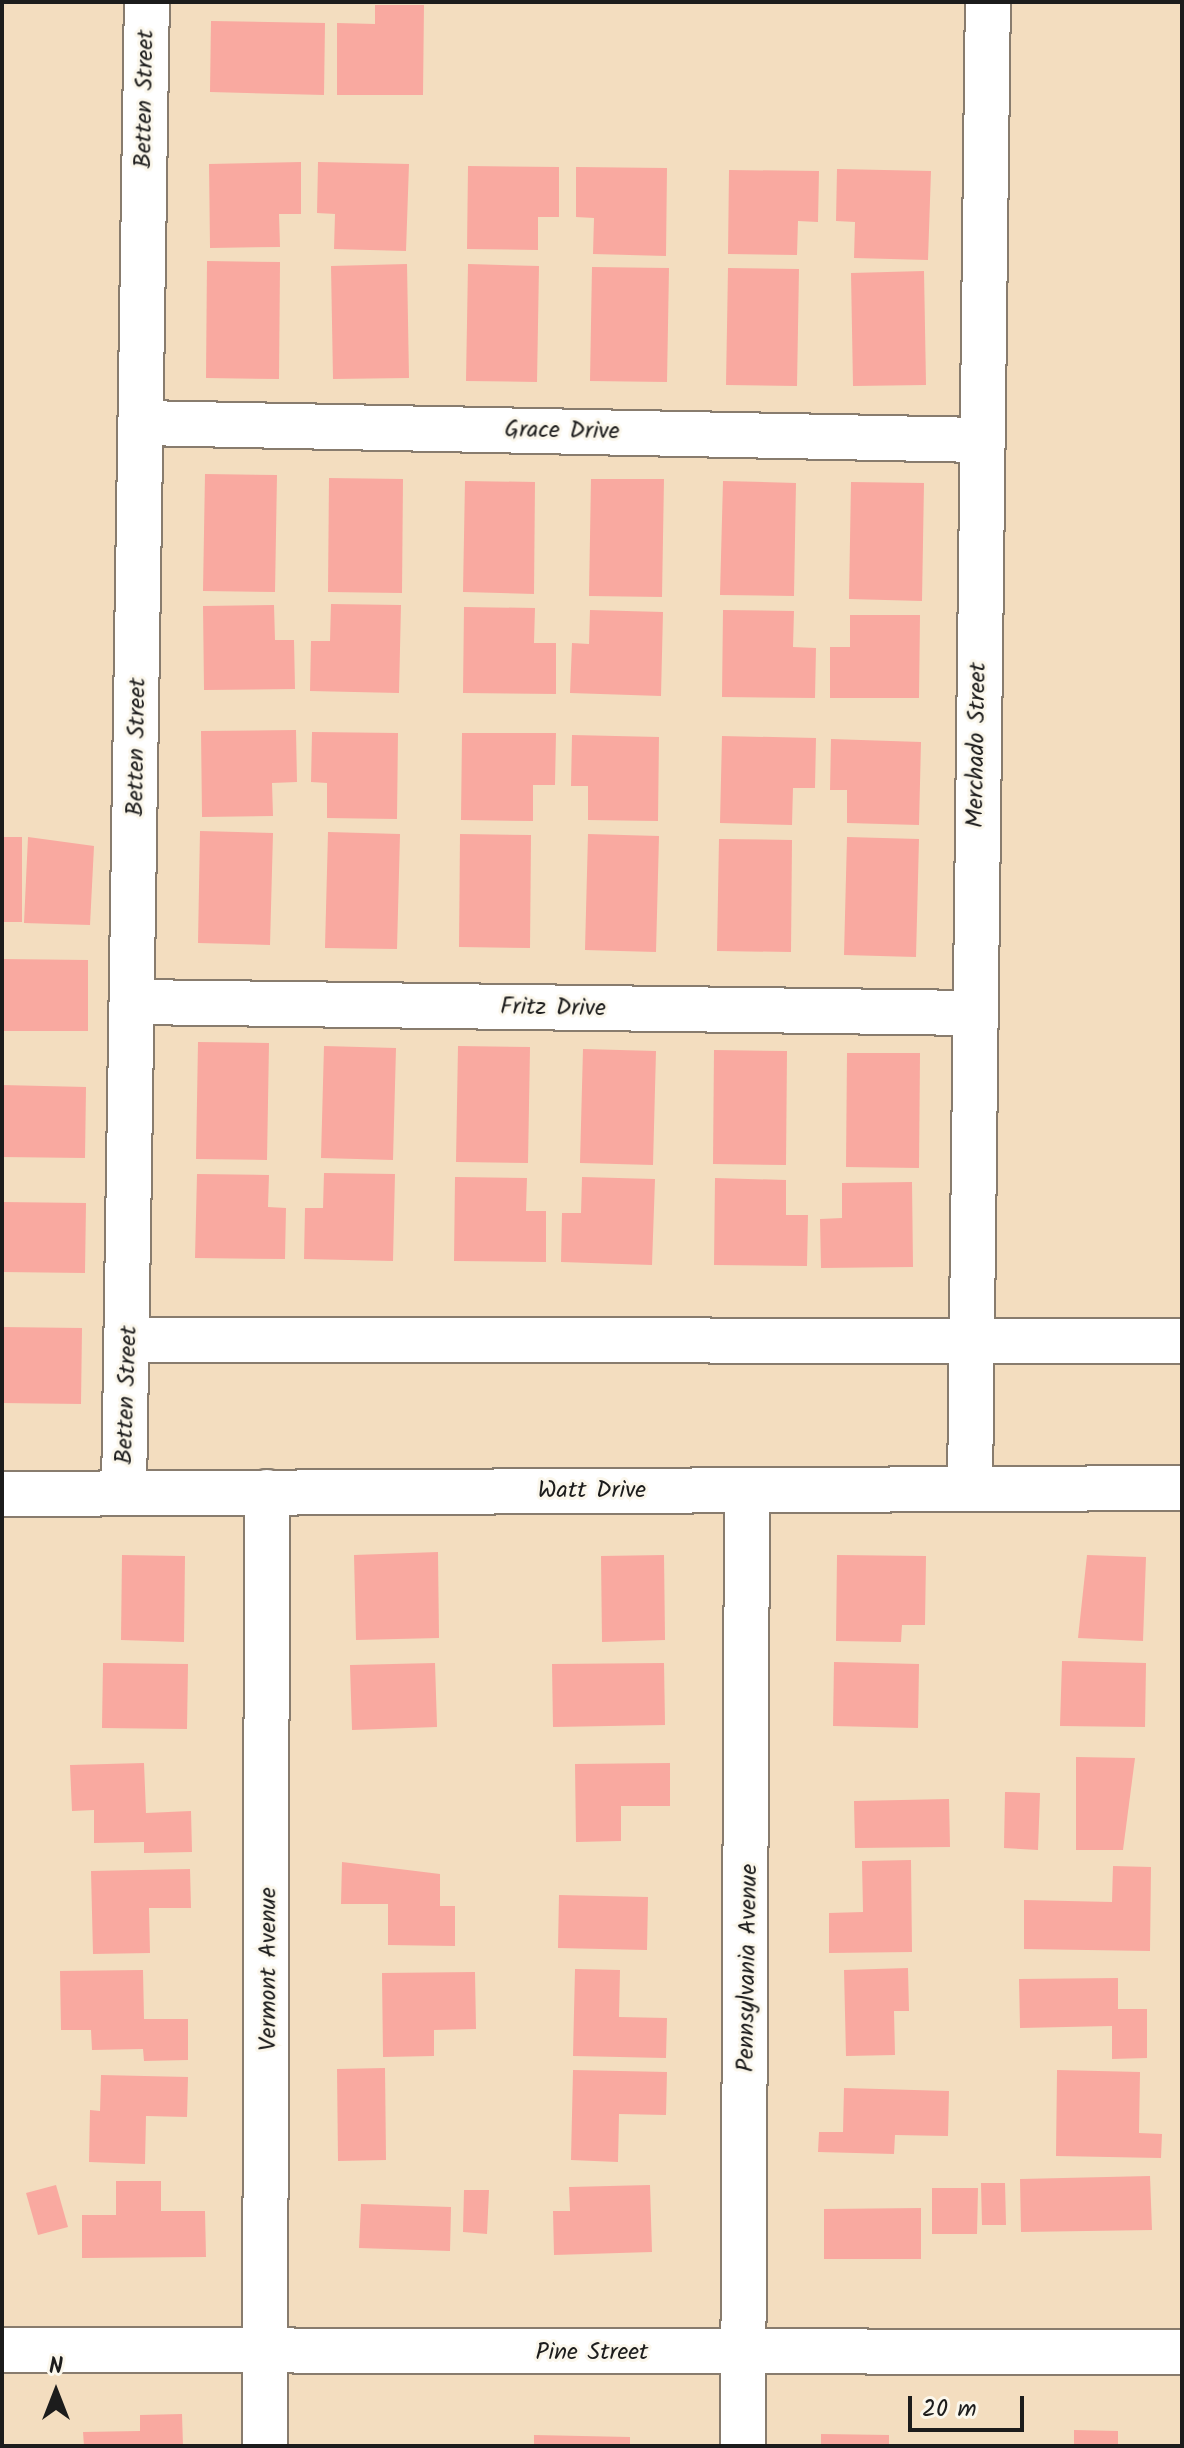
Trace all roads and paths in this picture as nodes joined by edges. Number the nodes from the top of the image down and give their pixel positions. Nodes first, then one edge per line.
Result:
1 (147, 2) edge
2 (988, 2) edge
3 (141, 423) junction
4 (983, 440) junction
5 (134, 1002) junction
6 (972, 1013) junction
7 (130, 1340) junction
8 (969, 1340) junction
9 (1182, 1341) edge
10 (970, 1487) junction
11 (1182, 1488) edge
12 (747, 1490) junction
13 (124, 1492) junction
14 (267, 1492) junction
15 (2, 1494) edge
16 (2, 2350) edge
17 (266, 2352) junction
18 (1182, 2352) edge
19 (744, 2354) junction
20 (265, 2446) edge
21 (743, 2446) edge

1 - 3 street, Betten Street
2 - 4 street, Merchado Street
3 - 4 street, Grace Drive
3 - 5 street, Betten Street
4 - 6 street, Merchado Street
5 - 6 street, Fritz Drive
5 - 7 street, Betten Street
6 - 8 street, Merchado Street
7 - 8 street
7 - 13 street, Betten Street
8 - 9 street
8 - 10 street, Merchado Street
10 - 11 street, Watt Drive
10 - 12 street, Watt Drive
12 - 14 street, Watt Drive
12 - 19 street, Pennsylvania Avenue
13 - 14 street, Watt Drive
13 - 15 street, Watt Drive
14 - 17 street, Vermont Avenue
16 - 17 street, Pine Street
17 - 19 street, Pine Street
17 - 20 street, Vermont Avenue
18 - 19 street, Pine Street
19 - 21 street, Pennsylvania Avenue

